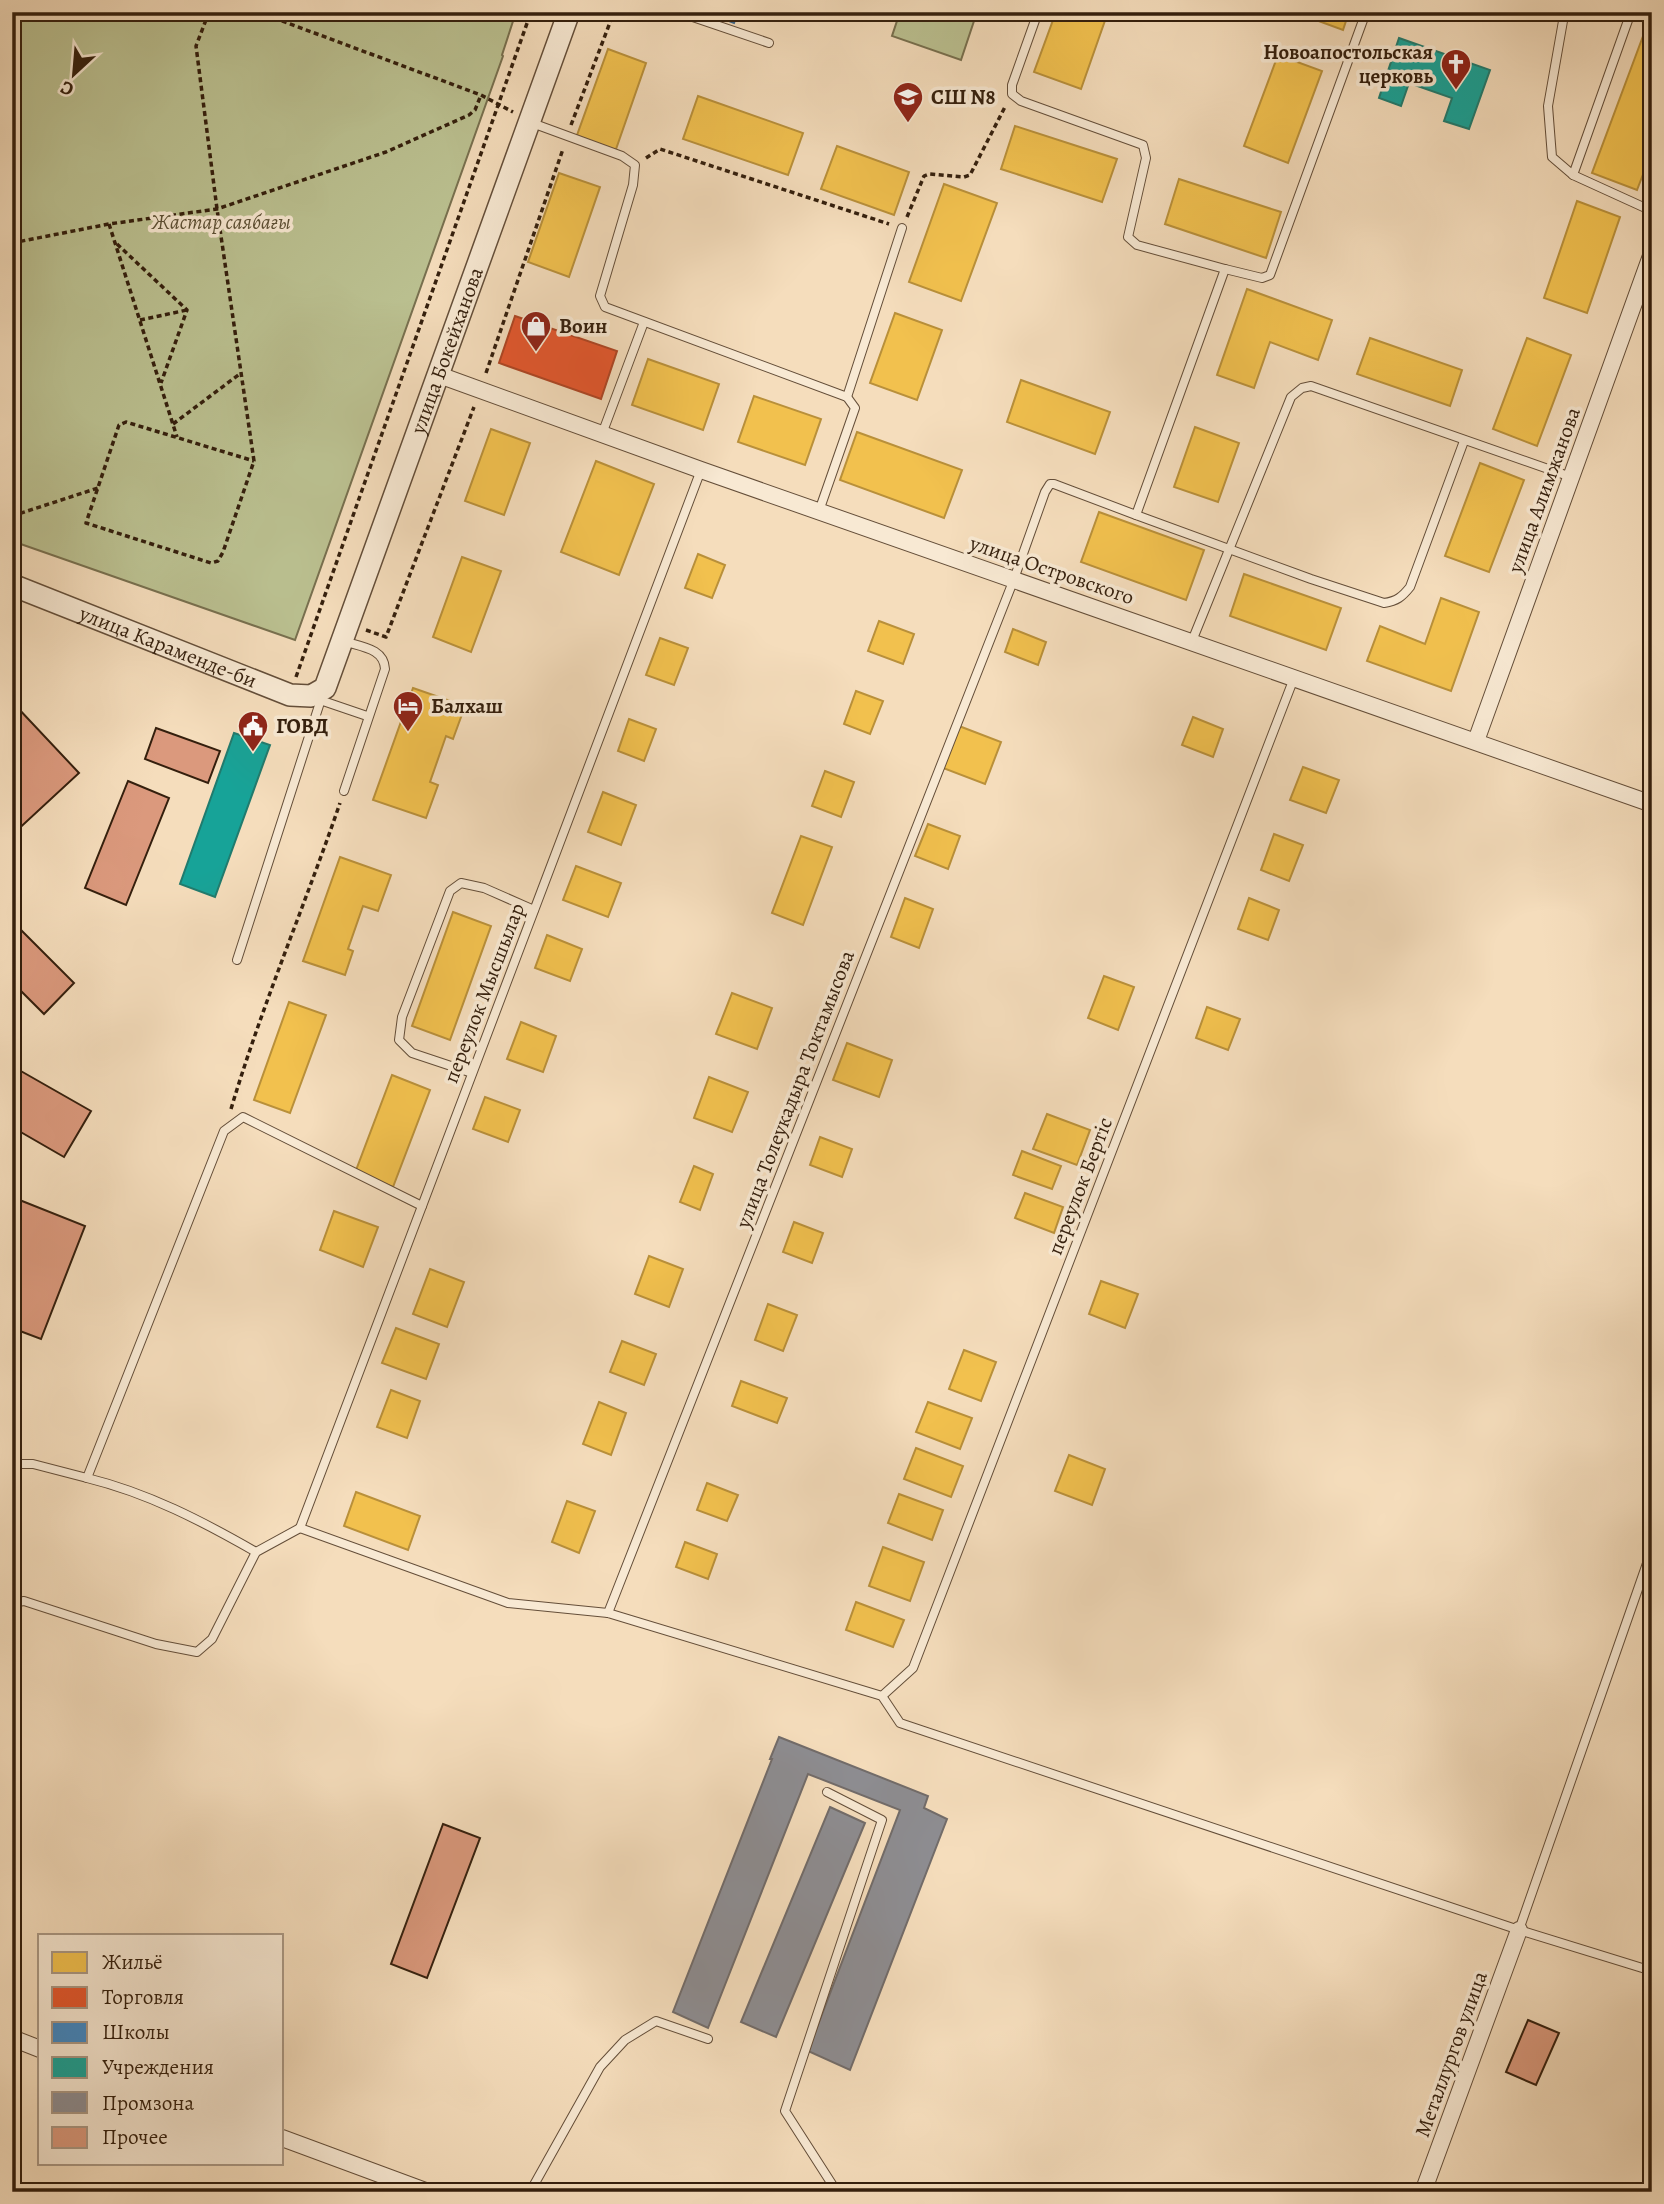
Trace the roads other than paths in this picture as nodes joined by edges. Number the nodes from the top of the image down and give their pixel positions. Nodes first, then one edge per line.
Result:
1 (569, 12) edge
2 (678, 12) edge
3 (1038, 12) edge
4 (1366, 12) edge
5 (1560, 12) edge
6 (1631, 12) edge
7 (769, 43) dead end
8 (530, 122) junction
9 (1573, 174) junction
10 (1652, 211) edge
11 (902, 228) road end
12 (1652, 253) edge
13 (1225, 269) junction
14 (644, 322) junction
15 (439, 375) junction
16 (847, 397) junction
17 (602, 435) junction
18 (1464, 441) junction
19 (701, 470) junction
20 (1571, 477) junction
21 (819, 511) junction
22 (1136, 515) junction
23 (1229, 549) junction
24 (1014, 579) junction
25 (12, 585) edge
26 (347, 632) junction
27 (1192, 641) junction
28 (1294, 677) junction
29 (323, 694) junction
30 (367, 716) junction
31 (1476, 741) junction
32 (344, 791) road end
33 (1652, 804) edge
34 (534, 910) junction
35 (237, 960) dead end
36 (472, 1073) junction
37 (422, 1206) junction
38 (12, 1464) edge
39 (87, 1478) junction
40 (300, 1528) junction
41 (1652, 1549) edge
42 (256, 1552) junction
43 (12, 1603) edge
44 (608, 1613) junction
45 (882, 1696) junction
46 (827, 1792) dead end
47 (1519, 1930) junction
48 (1652, 1971) edge
49 (12, 2038) edge
50 (708, 2039) dead end
51 (38, 2048) edge
52 (284, 2139) edge
53 (428, 2192) edge
54 (530, 2192) edge
55 (837, 2192) edge
56 (1423, 2192) edge

1 - 8 street, улица Бокейханова
2 - 7 lane
3 - 13 lane
4 - 13 lane
5 - 9 lane
6 - 9 lane
8 - 14 lane
8 - 15 street, улица Бокейханова
9 - 10 lane
11 - 16 lane
12 - 20 street, улица Алимжанова
13 - 22 lane
14 - 16 lane
14 - 17 lane
15 - 17 street, улица Островского
15 - 26 street, улица Бокейханова
16 - 21 lane
17 - 19 street, улица Островского
18 - 20 lane
18 - 23 lane
18 - 23 lane
19 - 21 street, улица Островского
19 - 34 lane, переулок Мысшылар
20 - 31 street, улица Алимжанова
21 - 24 street, улица Островского
22 - 23 lane
22 - 24 lane, улица Толеукадыра Токтамысова
23 - 27 lane
24 - 27 street, улица Островского
24 - 44 lane, улица Толеукадыра Токтамысова
25 - 29 street, улица Караменде-би
26 - 29 street, улица Бокейханова
26 - 30 lane
27 - 28 street, улица Островского
28 - 31 street, улица Островского
28 - 45 lane, переулок Бертіс
29 - 30 lane
29 - 35 lane
30 - 32 lane
31 - 33 street, улица Островского
34 - 36 lane, переулок Мысшылар
34 - 36 lane
36 - 37 lane, переулок Мысшылар
37 - 39 lane
37 - 40 lane, переулок Мысшылар
38 - 39 lane
39 - 42 lane
40 - 42 lane
40 - 44 lane
41 - 47 lane
42 - 43 lane
44 - 45 lane
45 - 47 lane
46 - 55 lane
47 - 48 lane
47 - 56 street, Металлургов улица
49 - 51 street
50 - 54 lane
52 - 53 street

